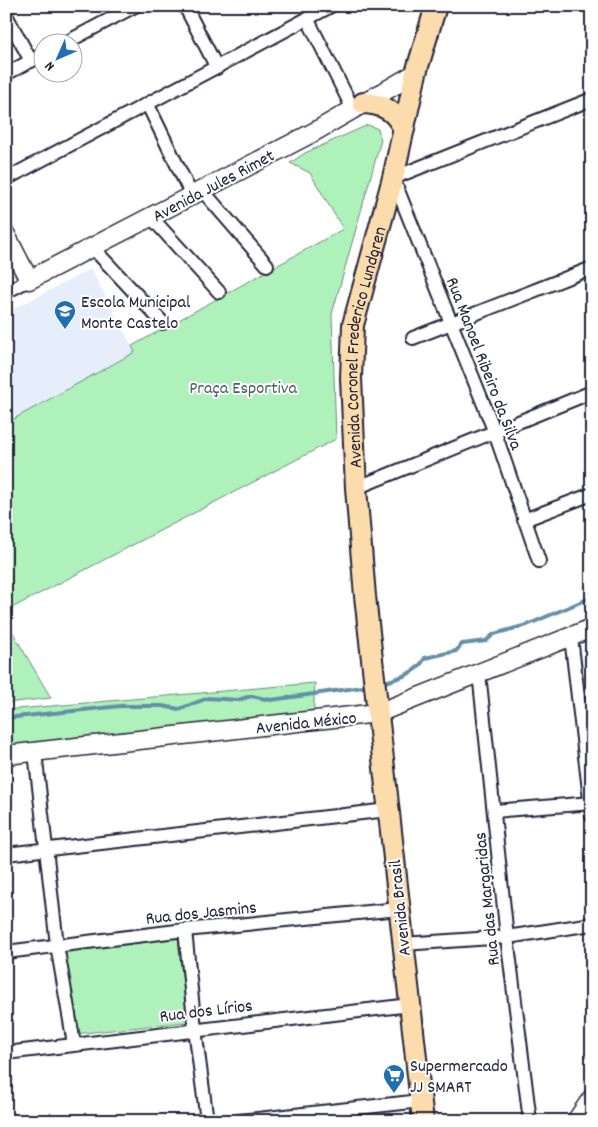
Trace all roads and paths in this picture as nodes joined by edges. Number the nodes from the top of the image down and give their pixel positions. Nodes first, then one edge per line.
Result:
1 (135, 6) edge
2 (185, 6) edge
3 (331, 6) edge
4 (436, 6) edge
5 (112, 11) edge
6 (6, 14) edge
7 (308, 20) junction
8 (82, 32) edge
9 (31, 62) joint
10 (217, 68) junction
11 (416, 73) junction
12 (6, 74) edge
13 (592, 99) edge
14 (148, 105) junction
15 (358, 106) junction
16 (404, 129) junction
17 (393, 178) junction
18 (6, 179) edge
19 (197, 194) junction
20 (151, 217) junction
21 (6, 235) edge
22 (92, 247) junction
23 (268, 265) dead end
24 (592, 268) edge
25 (29, 280) junction
26 (6, 292) edge
27 (219, 292) dead end
28 (452, 322) junction
29 (163, 323) dead end
30 (413, 338) dead end
31 (592, 392) edge
32 (494, 430) junction
33 (356, 488) junction
34 (592, 494) edge
35 (524, 520) junction
36 (539, 562) dead end
37 (592, 628) edge
38 (571, 636) junction
39 (479, 673) junction
40 (377, 705) junction
41 (35, 752) junction
42 (6, 755) edge
43 (591, 807) edge
44 (388, 810) junction
45 (494, 811) junction
46 (45, 850) junction
47 (6, 854) edge
48 (399, 909) junction
49 (592, 924) edge
50 (185, 930) junction
51 (506, 937) junction
52 (403, 944) junction
53 (58, 945) junction
54 (6, 952) edge
55 (410, 1005) junction
56 (194, 1029) junction
57 (74, 1044) junction
58 (6, 1053) edge
59 (592, 1098) edge
60 (422, 1111) edge
61 (207, 1121) edge
62 (239, 1121) edge
63 (530, 1121) edge
64 (576, 1121) edge

1 - 5 street
2 - 10 street
3 - 7 street
4 - 11 main road, Avenida Coronel Frederico Lundgren
5 - 8 street
6 - 9 street
7 - 10 street
7 - 15 street
9 - 12 street
10 - 14 street
11 - 15 street, Avenida Jules Rimet
11 - 16 main road, Avenida Coronel Frederico Lundgren
13 - 17 street
14 - 18 street
14 - 19 street
15 - 16 main road
15 - 19 street, Avenida Jules Rimet
16 - 17 main road, Avenida Coronel Frederico Lundgren
17 - 28 street, Rua Manoel Ribeiro da Silva
17 - 33 main road, Avenida Coronel Frederico Lundgren
19 - 20 street, Avenida Jules Rimet
19 - 23 street
20 - 22 street, Avenida Jules Rimet
20 - 27 street
21 - 25 street
22 - 25 street, Avenida Jules Rimet
22 - 29 street
24 - 28 street
25 - 26 street, Avenida Jules Rimet
28 - 30 street
28 - 32 street, Rua Manoel Ribeiro da Silva
31 - 32 street
32 - 33 street
32 - 35 street, Rua Manoel Ribeiro da Silva
33 - 40 main road, Avenida Coronel Frederico Lundgren
34 - 35 street
35 - 36 street, Rua Manoel Ribeiro da Silva
37 - 38 street, Avenida México
38 - 39 street, Avenida México
38 - 43 street
39 - 40 street, Avenida México
39 - 45 street, Rua das Margaridas
40 - 41 street, Avenida México
40 - 44 main road, Avenida Brasil
41 - 42 street, Avenida México
41 - 46 street
43 - 45 street
44 - 46 street
44 - 48 main road, Avenida Brasil
45 - 51 street, Rua das Margaridas
46 - 47 street
46 - 53 street
48 - 50 street, Rua dos Jasmins
48 - 52 main road, Avenida Brasil
49 - 51 street
50 - 53 street, Rua dos Jasmins
50 - 56 street
51 - 52 street
51 - 63 street, Rua das Margaridas
52 - 55 main road, Avenida Brasil
53 - 54 street, Rua dos Jasmins
53 - 57 street
55 - 56 street, Rua dos Lírios
55 - 60 main road, Avenida Brasil
56 - 57 street, Rua dos Lírios
56 - 61 street
57 - 58 street, Rua dos Lírios
59 - 64 street
60 - 62 street

